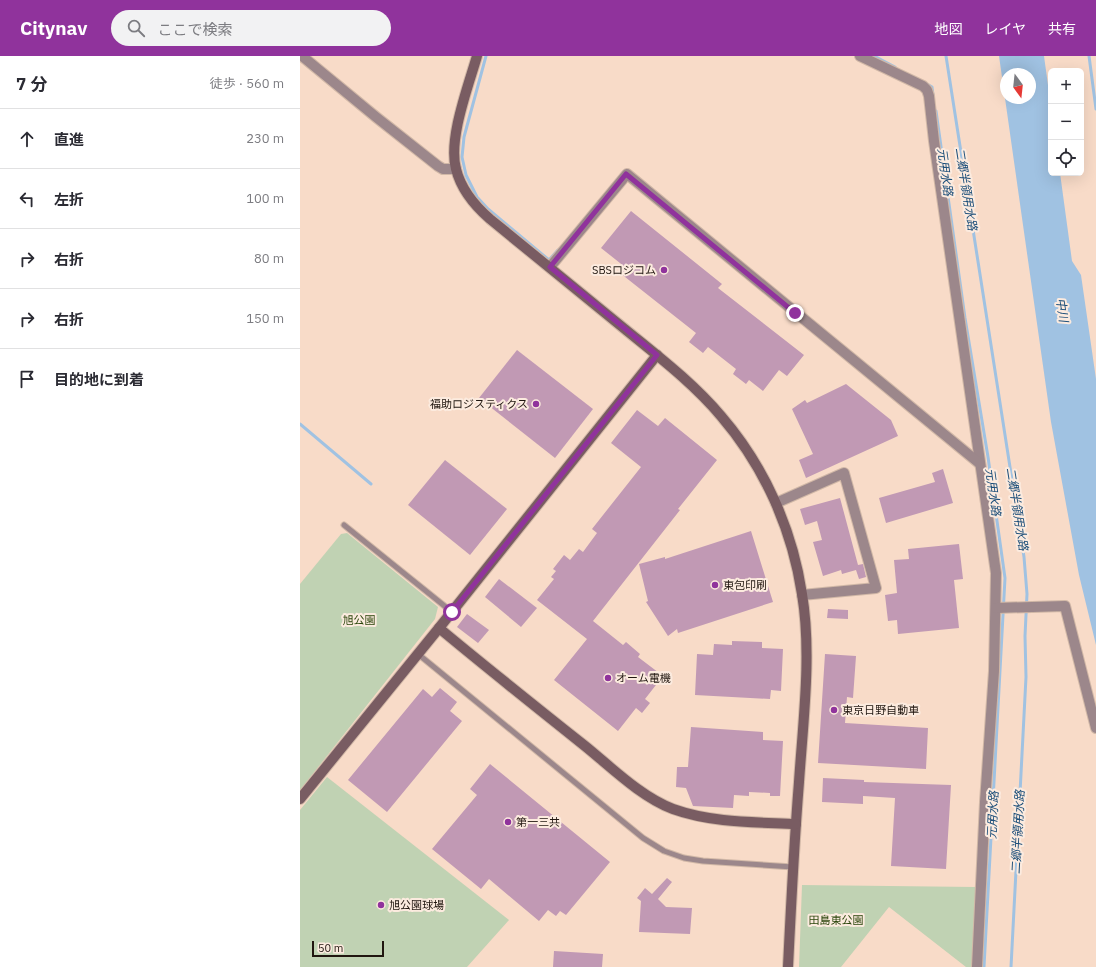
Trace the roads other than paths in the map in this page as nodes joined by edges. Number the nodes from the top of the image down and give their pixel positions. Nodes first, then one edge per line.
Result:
1 (302, 56) edge
2 (477, 56) edge
3 (860, 56) edge
4 (456, 170) junction
5 (550, 267) junction
6 (657, 355) junction
7 (979, 462) junction
8 (776, 503) junction
9 (344, 525) dead end
10 (802, 595) junction
11 (996, 608) junction
12 (452, 612) junction
13 (439, 628) junction
14 (418, 654) junction
15 (1096, 728) edge
16 (300, 799) edge
17 (796, 824) junction
18 (793, 867) junction
19 (788, 967) edge
20 (977, 967) edge

1 - 4 street
2 - 4 street
3 - 7 street
4 - 5 street
5 - 6 street
5 - 7 street
6 - 8 street
6 - 12 street
7 - 11 street
8 - 10 street
8 - 10 street
9 - 12 lane
10 - 17 street
11 - 15 street
11 - 20 street
12 - 13 street
13 - 14 street
13 - 17 street
14 - 16 street
14 - 18 lane
17 - 18 street
18 - 19 street

